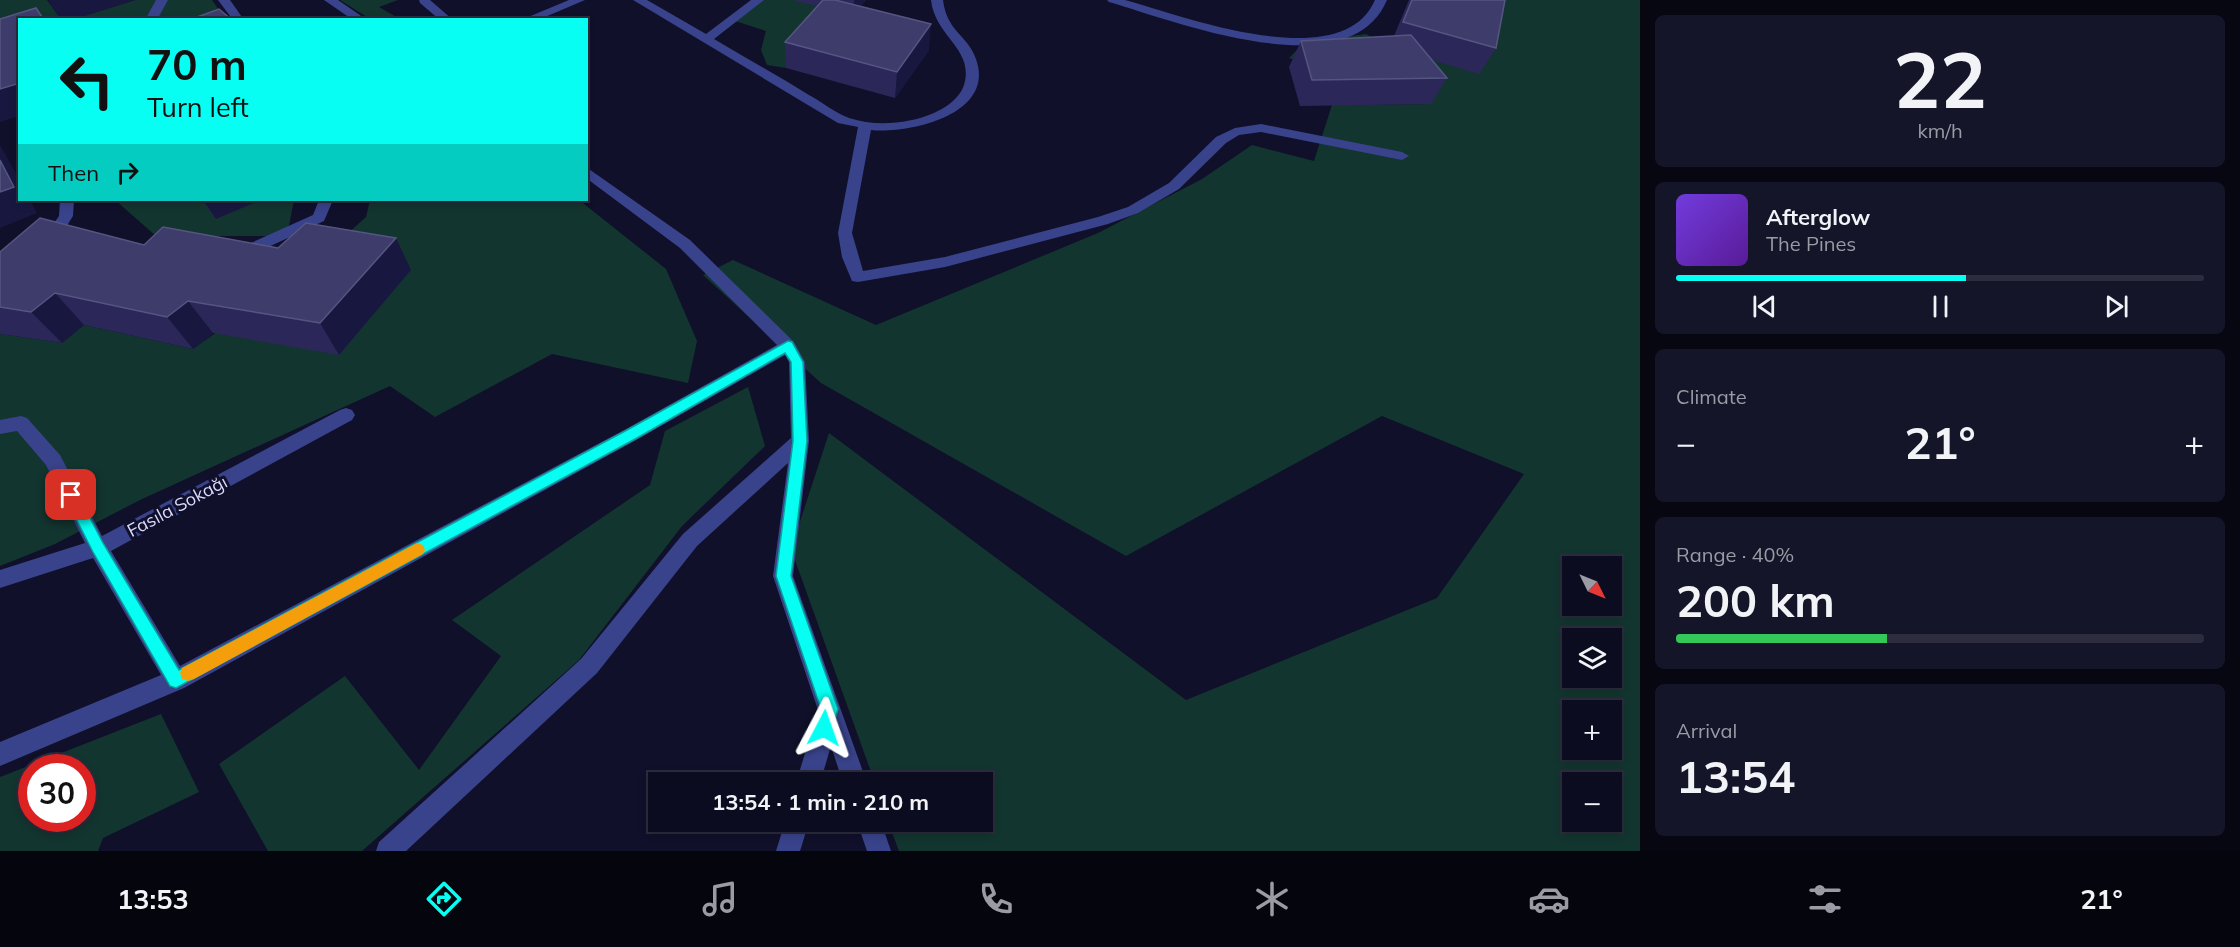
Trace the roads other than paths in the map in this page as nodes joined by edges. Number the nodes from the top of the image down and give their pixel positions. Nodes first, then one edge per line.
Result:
1 (162, 0) edge
2 (224, 0) edge
3 (579, 0) edge
4 (639, 0) edge
5 (758, 0) edge
6 (937, 0) edge
7 (1113, 0) edge
8 (1381, 0) edge
9 (424, 1) edge
10 (339, 2) edge
11 (152, 18) edge
12 (237, 18) edge
13 (359, 18) edge
14 (445, 18) edge
15 (531, 18) edge
16 (706, 40) junction
17 (865, 126) junction
18 (1402, 156) dead end
19 (588, 172) edge
20 (67, 201) edge
21 (326, 201) edge
22 (62, 247) edge
23 (225, 255) edge
24 (788, 346) junction
25 (346, 415) dead end
26 (0, 428) edge
27 (800, 441) junction
28 (98, 548) junction
29 (0, 579) edge
30 (176, 680) junction
31 (830, 709) junction
32 (0, 754) edge
33 (811, 772) edge
34 (851, 772) edge
35 (794, 832) edge
36 (872, 832) edge
37 (388, 851) edge
38 (788, 851) edge
39 (879, 851) edge

1 - 11 street
2 - 12 street
3 - 15 street
4 - 16 street
5 - 16 street
6 - 17 street
7 - 8 street
9 - 14 street
10 - 13 street
16 - 17 street
17 - 18 street
19 - 24 street
20 - 22 street
21 - 23 street
24 - 27 street
24 - 30 street
25 - 28 street, Fasıla Sokağı
26 - 28 street
27 - 31 street
27 - 37 street
28 - 29 street, Fasıla Sokağı
28 - 30 street
30 - 32 street
31 - 33 street
31 - 34 street
35 - 38 street
36 - 39 street

